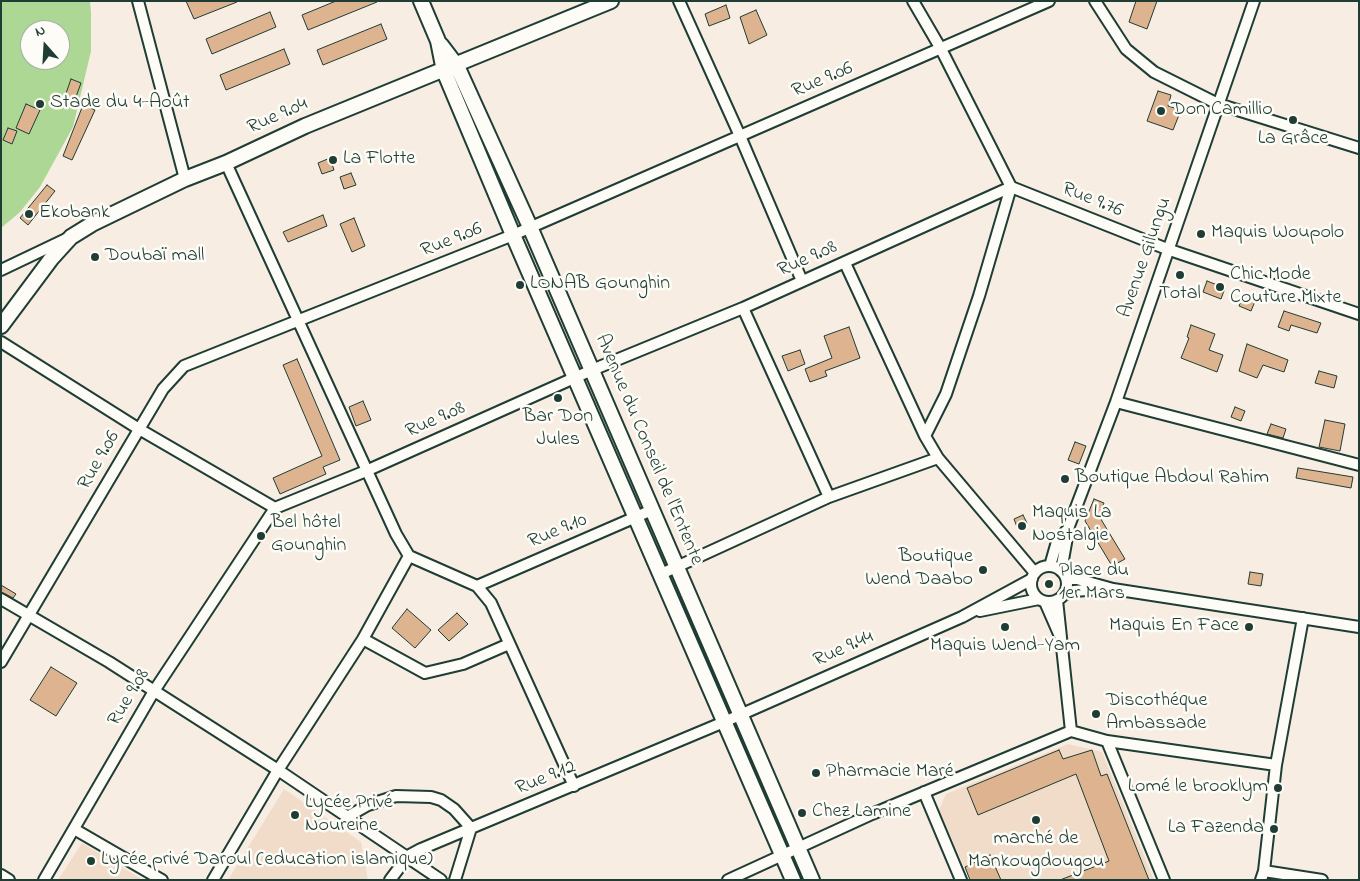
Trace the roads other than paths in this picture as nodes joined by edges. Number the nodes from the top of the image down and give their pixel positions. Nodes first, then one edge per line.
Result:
1 (138, 1) edge
2 (421, 1) edge
3 (611, 1) edge
4 (679, 1) edge
5 (913, 1) edge
6 (1049, 1) edge
7 (1095, 1) edge
8 (1254, 1) edge
9 (941, 49) junction
10 (450, 68) junction
11 (1218, 104) junction
12 (740, 136) junction
13 (1359, 148) edge
14 (226, 163) junction
15 (184, 179) junction
16 (1011, 187) junction
17 (530, 227) junction
18 (513, 235) junction
19 (70, 237) junction
20 (1167, 249) junction
21 (844, 263) junction
22 (1, 270) edge
23 (802, 281) junction
24 (743, 308) junction
25 (1359, 314) edge
26 (298, 322) junction
27 (1, 326) edge
28 (1, 342) edge
29 (592, 370) junction
30 (576, 377) junction
31 (1116, 402) junction
32 (139, 429) junction
33 (925, 436) junction
34 (938, 458) junction
35 (1359, 465) edge
36 (366, 471) junction
37 (829, 497) junction
38 (275, 508) junction
39 (652, 510) junction
40 (637, 517) junction
41 (1069, 526) junction
42 (409, 556) junction
43 (676, 566) junction
44 (1050, 566) junction
45 (661, 574) junction
46 (1064, 575) junction
47 (1034, 576) junction
48 (477, 586) junction
49 (1113, 589) junction
50 (1061, 597) junction
51 (1, 598) edge
52 (1042, 600) junction
53 (30, 615) junction
54 (962, 616) junction
55 (1303, 618) junction
56 (1359, 627) edge
57 (1060, 634) junction
58 (363, 639) junction
59 (509, 644) junction
60 (1, 662) edge
61 (154, 692) junction
62 (740, 715) junction
63 (724, 722) junction
64 (1071, 731) junction
65 (1107, 742) junction
66 (1276, 765) junction
67 (278, 770) junction
68 (574, 786) junction
69 (924, 792) junction
70 (347, 817) junction
71 (471, 828) junction
72 (74, 829) junction
73 (799, 849) junction
74 (408, 856) junction
75 (783, 856) junction
76 (1, 875) edge
77 (1263, 875) edge
78 (9, 880) edge
79 (44, 880) edge
80 (162, 880) edge
81 (213, 880) edge
82 (390, 880) edge
83 (441, 880) edge
84 (455, 880) edge
85 (728, 880) edge
86 (793, 880) edge
87 (812, 880) edge
88 (961, 880) edge
89 (1164, 880) edge
90 (1322, 880) edge

1 - 15 street
2 - 10 street, Avenue du Conseil de l'Entente
3 - 10 street, Rue 9.04
4 - 12 street
5 - 9 street
6 - 9 street, Rue 9.06
7 - 11 street
8 - 11 street, Avenue Gilungu
9 - 12 street, Rue 9.06
9 - 16 street
10 - 14 street, Rue 9.04
10 - 17 street, Avenue du Conseil de l'Entente
10 - 18 street, Avenue du Conseil de l'Entente
11 - 13 street
11 - 20 street, Avenue Gilungu
12 - 17 street, Rue 9.06
12 - 23 street
14 - 15 street, Rue 9.04
14 - 26 street
15 - 19 street, Rue 9.04
16 - 20 street, Rue 9.76
16 - 21 street, Rue 9.08
16 - 33 street
17 - 18 street, Rue 9.06
17 - 29 street, Avenue du Conseil de l'Entente
18 - 26 street, Rue 9.06
18 - 30 street, Avenue du Conseil de l'Entente
19 - 22 street
19 - 27 street, Rue 9.04
20 - 25 street, Rue 9.76
20 - 31 street, Avenue Gilungu
21 - 23 street, Rue 9.08
21 - 33 street
23 - 24 street, Rue 9.08
24 - 29 street, Rue 9.08
24 - 37 street
26 - 32 street, Rue 9.06
26 - 36 street
28 - 32 street
29 - 30 street, Rue 9.08
29 - 39 street, Avenue du Conseil de l'Entente
30 - 36 street, Rue 9.08
30 - 40 street, Avenue du Conseil de l'Entente
31 - 35 street
31 - 41 street, Avenue Gilungu
32 - 38 street
32 - 53 street, Rue 9.06
33 - 34 street
34 - 37 street
34 - 47 street
36 - 38 street, Rue 9.08
36 - 42 street
37 - 43 street
38 - 61 street, Rue 9.08
39 - 40 street, Rue 9.10
39 - 43 street, Avenue du Conseil de l'Entente
40 - 45 street, Avenue du Conseil de l'Entente
40 - 48 street, Rue 9.10
41 - 44 street
41 - 46 street
42 - 48 street
42 - 58 street
43 - 45 street
43 - 62 street, Avenue du Conseil de l'Entente
44 - 46 street
44 - 47 street
45 - 63 street, Avenue du Conseil de l'Entente
46 - 49 street
46 - 50 street
47 - 52 street
47 - 54 street
48 - 59 street
49 - 50 street
49 - 55 street
50 - 52 street
50 - 57 street
51 - 53 street
52 - 54 street
52 - 57 street
53 - 60 street, Rue 9.06
53 - 61 street
54 - 62 street, Rue 9.44
55 - 56 street
55 - 66 street
57 - 64 street
58 - 59 street
58 - 67 street
59 - 68 street
61 - 67 street
61 - 72 street, Rue 9.08
62 - 63 street, Rue 9.44
62 - 73 street, Avenue du Conseil de l'Entente
63 - 68 street, Rue 9.12
63 - 75 street, Avenue du Conseil de l'Entente
64 - 65 street
64 - 69 street
65 - 66 street
65 - 89 street
66 - 77 street
67 - 70 street
67 - 81 street
68 - 71 street, Rue 9.12
69 - 73 street
69 - 88 street
70 - 71 street
70 - 74 street
71 - 74 street, Rue 9.12
71 - 84 street
72 - 79 street, Rue 9.08
72 - 80 street
73 - 75 street
73 - 87 street, Avenue du Conseil de l'Entente
74 - 82 street, Rue 9.12
74 - 83 street
75 - 85 street
75 - 86 street, Avenue du Conseil de l'Entente
76 - 78 street
77 - 90 street

